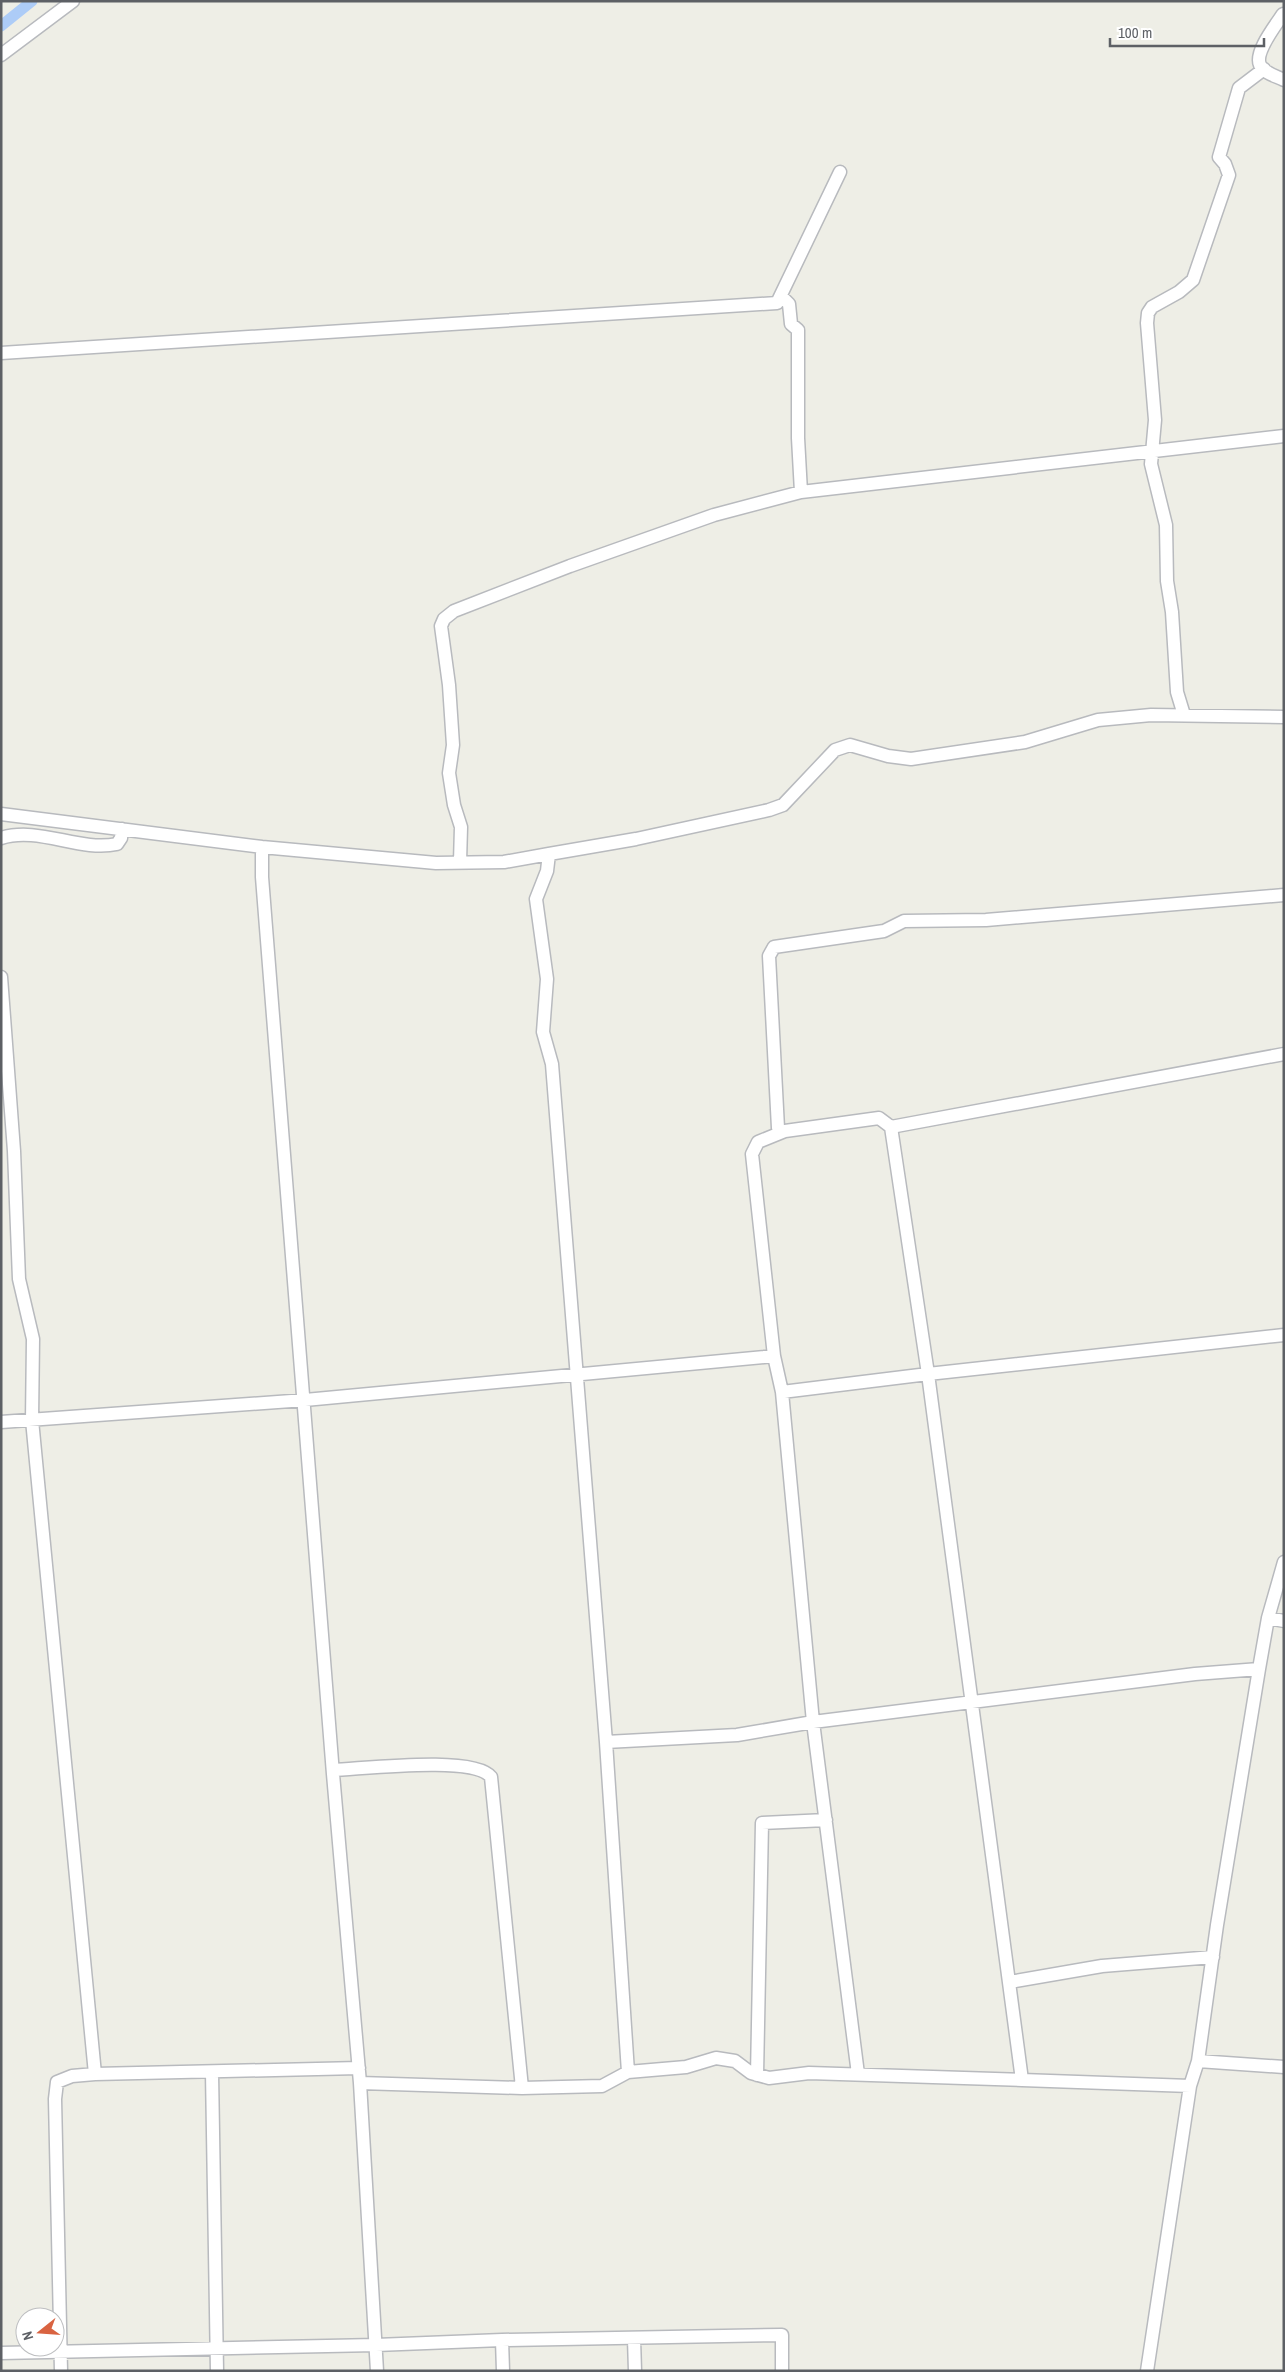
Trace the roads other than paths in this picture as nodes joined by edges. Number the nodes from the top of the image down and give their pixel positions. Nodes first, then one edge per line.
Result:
1 (73, 1) edge
2 (1283, 14) edge
3 (1, 55) edge
4 (1264, 69) junction
5 (1284, 80) edge
6 (840, 172) dead end
7 (781, 296) junction
8 (1, 353) edge
9 (1284, 436) edge
10 (1151, 453) junction
11 (801, 492) junction
12 (1184, 715) junction
13 (1284, 717) edge
14 (1, 814) edge
15 (122, 829) junction
16 (1, 838) edge
17 (262, 847) junction
18 (549, 854) junction
19 (460, 862) junction
20 (1284, 896) edge
21 (1, 977) edge
22 (1284, 1054) edge
23 (891, 1127) junction
24 (778, 1128) dead end
25 (1284, 1335) edge
26 (774, 1356) junction
27 (576, 1374) junction
28 (928, 1374) junction
29 (782, 1392) junction
30 (305, 1400) junction
31 (32, 1420) junction
32 (1, 1422) edge
33 (1284, 1562) edge
34 (1268, 1618) junction
35 (1284, 1621) edge
36 (1259, 1669) junction
37 (973, 1703) junction
38 (814, 1722) junction
39 (606, 1742) junction
40 (333, 1770) junction
41 (826, 1820) junction
42 (1213, 1957) junction
43 (1010, 1982) junction
44 (1198, 2061) junction
45 (1284, 2067) edge
46 (359, 2068) junction
47 (628, 2072) junction
48 (212, 2073) junction
49 (95, 2074) junction
50 (858, 2074) junction
51 (757, 2075) junction
52 (1022, 2080) junction
53 (360, 2083) junction
54 (1190, 2086) junction
55 (522, 2088) junction
56 (60, 2307) edge
57 (634, 2339) junction
58 (502, 2340) junction
59 (376, 2346) junction
60 (216, 2349) junction
61 (1, 2353) edge
62 (15, 2353) edge
63 (65, 2353) edge
64 (61, 2357) edge
65 (61, 2371) edge
66 (217, 2371) edge
67 (376, 2371) edge
68 (503, 2371) edge
69 (635, 2371) edge
70 (782, 2371) edge
71 (1148, 2371) edge

1 - 3 street
2 - 4 street
4 - 5 street
4 - 10 street
6 - 7 street
7 - 8 street
7 - 11 street
9 - 10 street
10 - 11 street
10 - 12 street
11 - 19 street
12 - 13 street
12 - 18 street
14 - 15 street
15 - 16 street
15 - 17 street
17 - 19 street
17 - 30 street
18 - 19 street
18 - 27 street
20 - 24 street
21 - 31 street
22 - 23 street
23 - 26 street
23 - 28 street
25 - 28 street
26 - 27 street
26 - 29 street
27 - 30 street
27 - 39 street
28 - 29 street
28 - 37 street
29 - 38 street
30 - 31 street
30 - 40 street
31 - 32 street
31 - 49 street
33 - 34 street
34 - 35 street
34 - 36 street
36 - 37 street
36 - 42 street
37 - 38 street
37 - 43 street
38 - 39 street
38 - 41 street
39 - 47 street
40 - 46 street
40 - 55 street
41 - 50 street
41 - 51 street
42 - 43 street
42 - 44 street
43 - 52 street
44 - 45 street
44 - 54 street
46 - 48 street
46 - 53 street
47 - 51 street
47 - 55 street
48 - 49 street
48 - 60 street
49 - 56 street
50 - 51 street
50 - 52 street
52 - 54 street
53 - 55 street
53 - 59 street
54 - 71 street
57 - 58 street
57 - 69 street
57 - 70 street
58 - 59 street
58 - 68 street
59 - 60 street
59 - 67 street
60 - 63 street
60 - 66 street
61 - 62 street
64 - 65 street

